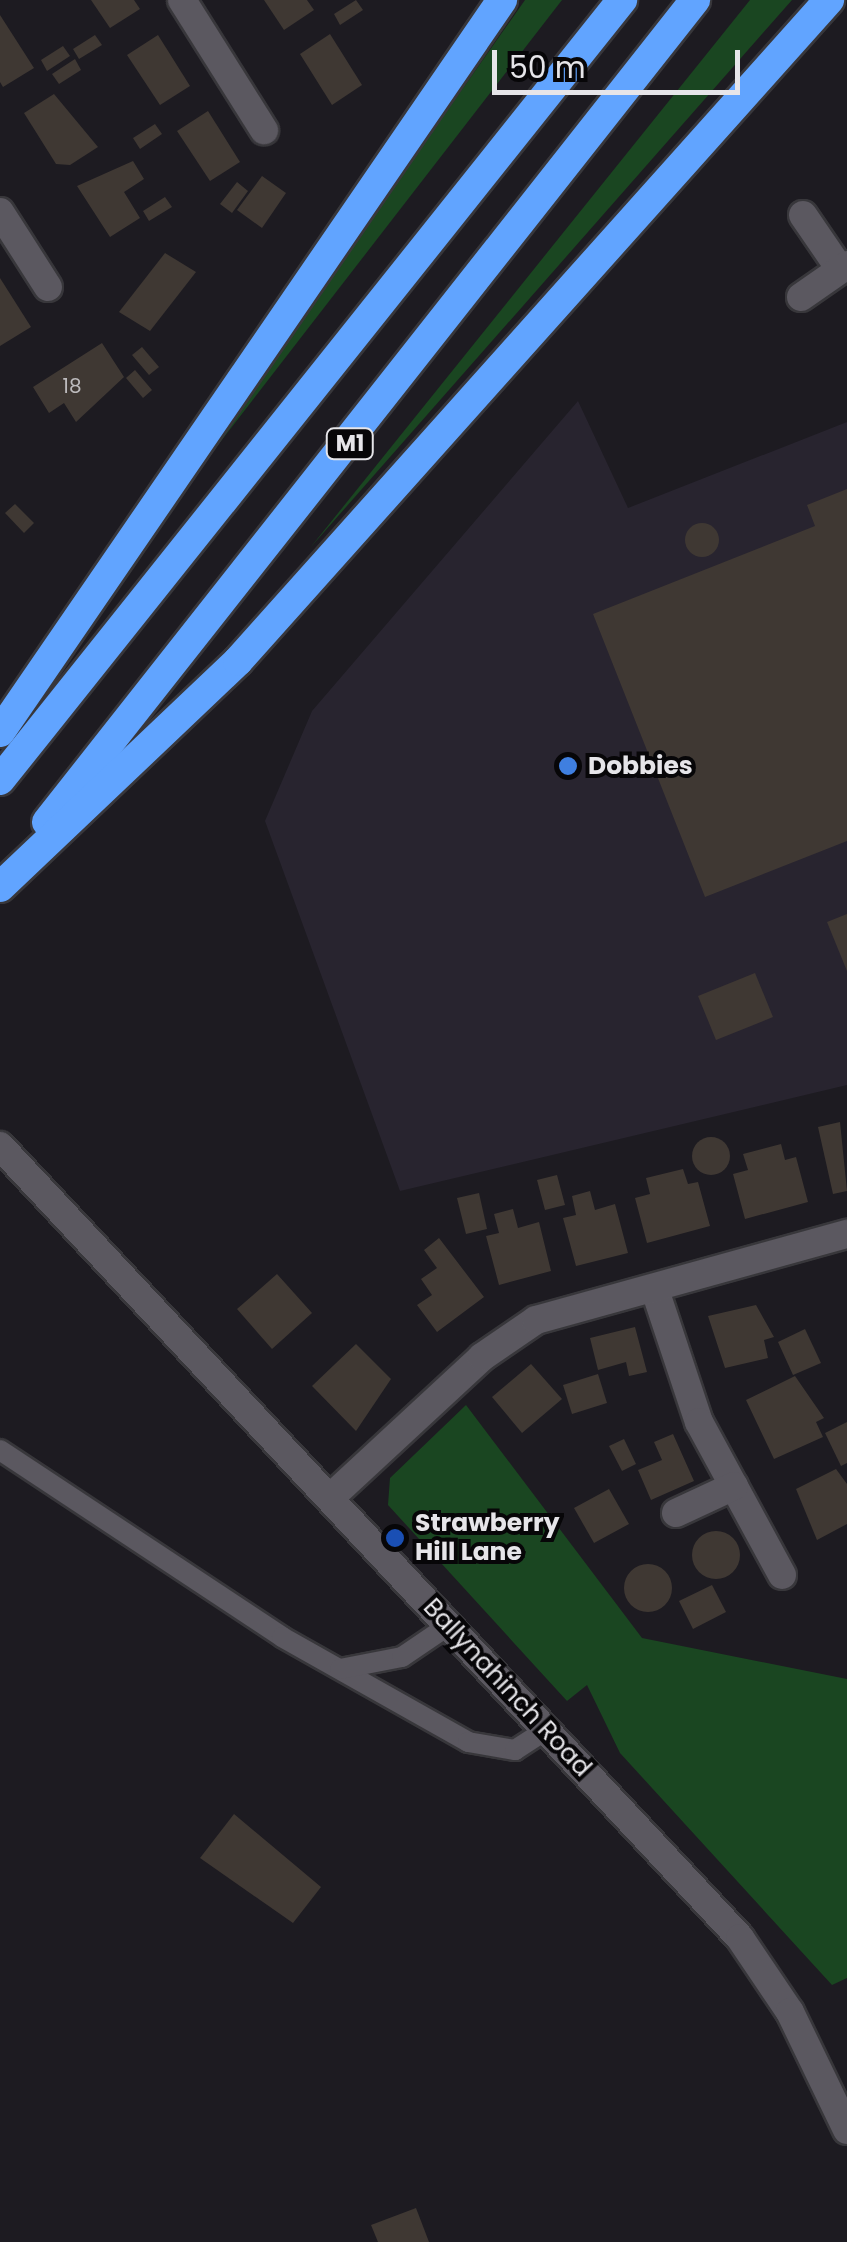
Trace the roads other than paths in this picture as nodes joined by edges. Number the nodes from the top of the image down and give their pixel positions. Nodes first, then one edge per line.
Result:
1 (182, 0) edge
2 (502, 0) edge
3 (622, 0) edge
4 (694, 0) edge
5 (829, 0) edge
6 (264, 130) dead end
7 (0, 212) edge
8 (803, 215) dead end
9 (844, 267) edge
10 (48, 287) dead end
11 (800, 296) dead end
12 (0, 732) edge
13 (0, 780) edge
14 (0, 885) edge
15 (0, 1146) edge
16 (847, 1234) edge
17 (655, 1290) junction
18 (0, 1450) edge
19 (734, 1486) junction
20 (330, 1498) junction
21 (676, 1514) dead end
22 (782, 1576) dead end
23 (449, 1626) junction
24 (340, 1669) junction
25 (546, 1729) junction
26 (847, 2130) edge

1 - 6 street
2 - 12 highway
3 - 13 highway, M1
4 - 14 highway, M1
5 - 14 highway
7 - 10 street
8 - 9 street
9 - 11 street
15 - 20 street, Ballynahinch Road
16 - 17 street
17 - 19 street
17 - 20 street
18 - 24 lane
19 - 21 street
19 - 22 street
20 - 23 street, Ballynahinch Road
23 - 24 lane
23 - 25 street, Ballynahinch Road
24 - 25 lane
25 - 26 street, Ballynahinch Road

